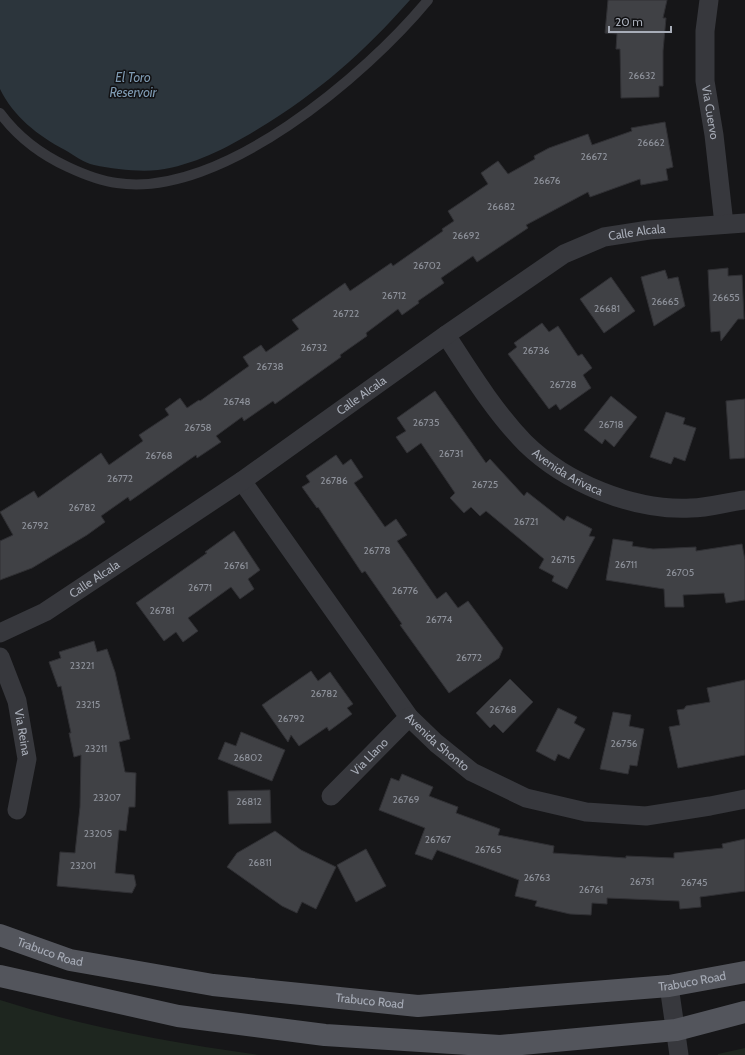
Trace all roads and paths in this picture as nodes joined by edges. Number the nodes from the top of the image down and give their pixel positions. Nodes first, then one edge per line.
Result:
1 (428, 0) edge
2 (709, 0) edge
3 (0, 113) edge
4 (745, 223) edge
5 (724, 224) junction
6 (446, 335) junction
7 (242, 481) junction
8 (745, 500) edge
9 (0, 632) edge
10 (0, 657) edge
11 (409, 717) junction
12 (331, 796) dead end
13 (745, 799) edge
14 (17, 810) dead end
15 (0, 935) edge
16 (745, 972) edge
17 (0, 976) edge
18 (669, 986) junction
19 (745, 1012) edge
20 (676, 1030) junction
21 (679, 1055) edge

1 - 3 lane
2 - 5 street, Via Cuervo
4 - 5 street, Calle Alcala
5 - 6 street, Calle Alcala
6 - 7 street, Calle Alcala
6 - 8 street, Avenida Arivaca
7 - 9 street, Calle Alcala
7 - 11 street, Avenida Shonto
10 - 14 street, Via Reina
11 - 12 street, Via Llano
11 - 13 street, Avenida Shonto
15 - 18 main road, Trabuco Road
16 - 18 main road, Trabuco Road
17 - 20 main road
18 - 20 street
19 - 20 main road
20 - 21 street

